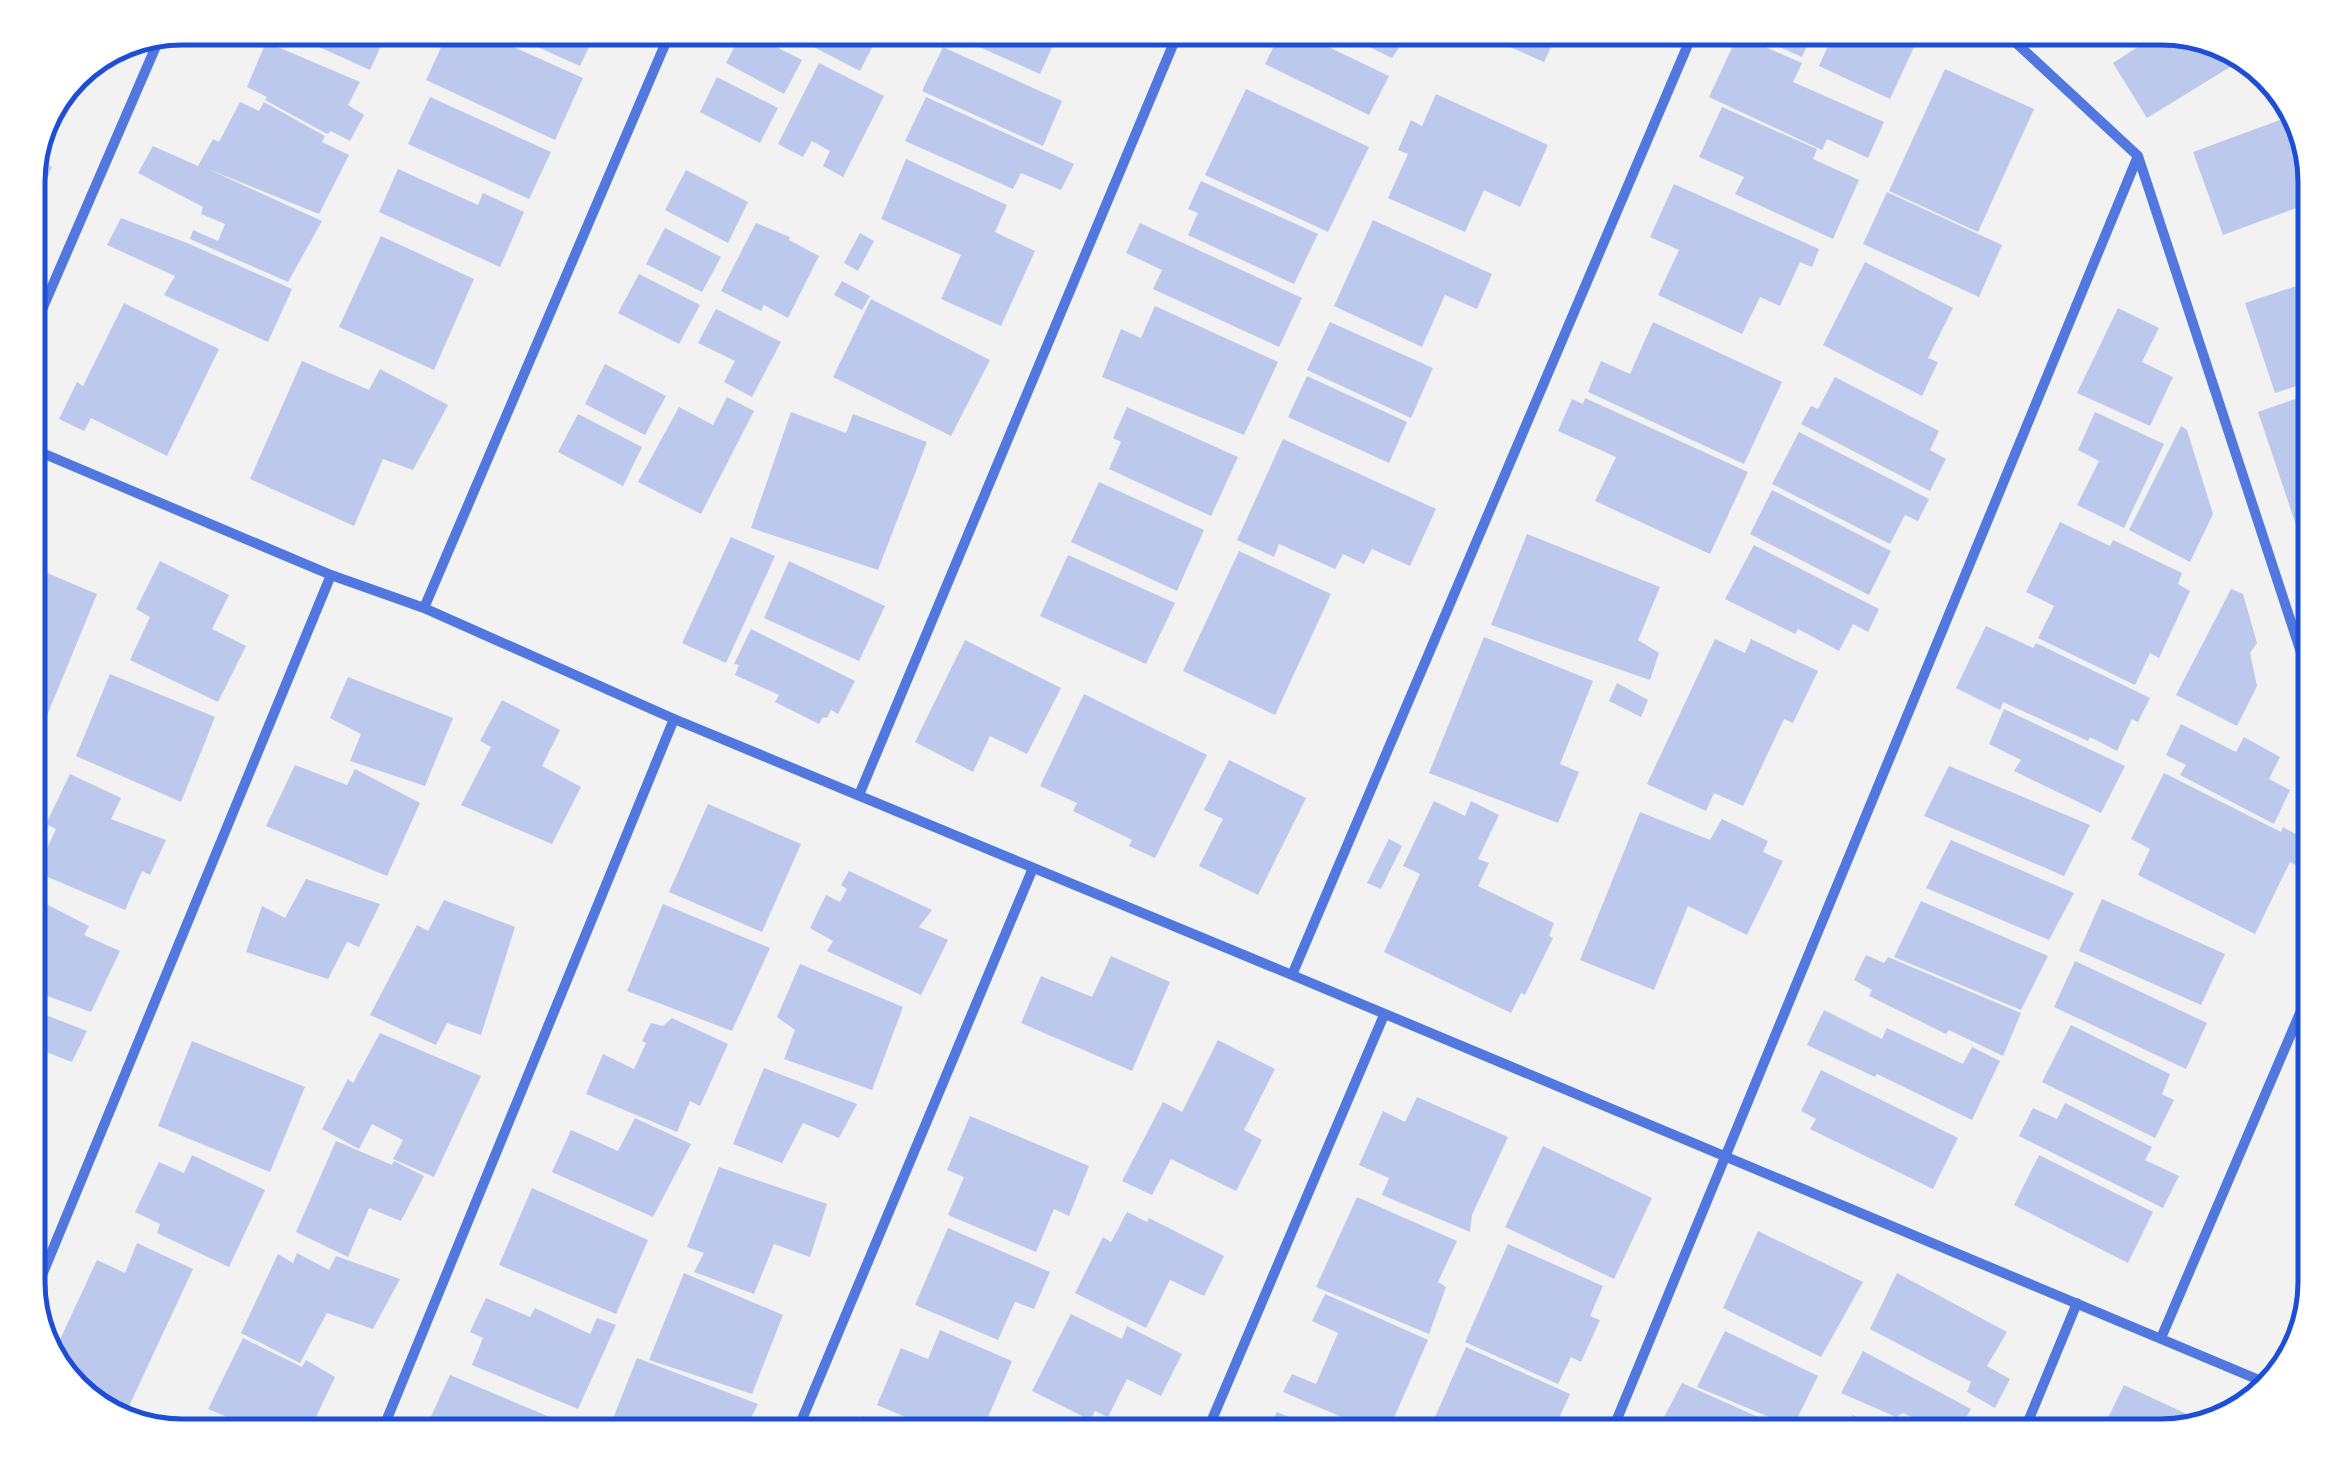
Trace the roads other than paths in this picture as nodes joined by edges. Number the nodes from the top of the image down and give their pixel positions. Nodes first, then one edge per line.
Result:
1 (665, 45) edge
2 (1173, 45) edge
3 (1688, 45) edge
4 (2018, 45) edge
5 (155, 48) edge
6 (2138, 156) junction
7 (45, 303) edge
8 (45, 454) edge
9 (331, 575) junction
10 (424, 608) junction
11 (2298, 643) edge
12 (674, 719) junction
13 (859, 796) junction
14 (1034, 868) junction
15 (1292, 975) junction
16 (1384, 1015) junction
17 (2298, 1020) edge
18 (1727, 1157) junction
19 (45, 1268) edge
20 (2077, 1304) junction
21 (2161, 1338) junction
22 (2258, 1378) edge
23 (387, 1419) edge
24 (802, 1419) edge
25 (1212, 1419) edge
26 (1617, 1419) edge
27 (2029, 1419) edge

1 - 10 street
2 - 13 street
3 - 15 street
4 - 6 street
5 - 7 street
6 - 11 street
6 - 18 street
8 - 9 street
9 - 10 street
9 - 19 street
10 - 12 street
12 - 13 street
12 - 23 street
13 - 14 street
14 - 15 street
14 - 24 street
15 - 16 street
16 - 18 street
16 - 25 street
17 - 21 street
18 - 20 street
18 - 26 street
20 - 21 street
20 - 27 street
21 - 22 street

